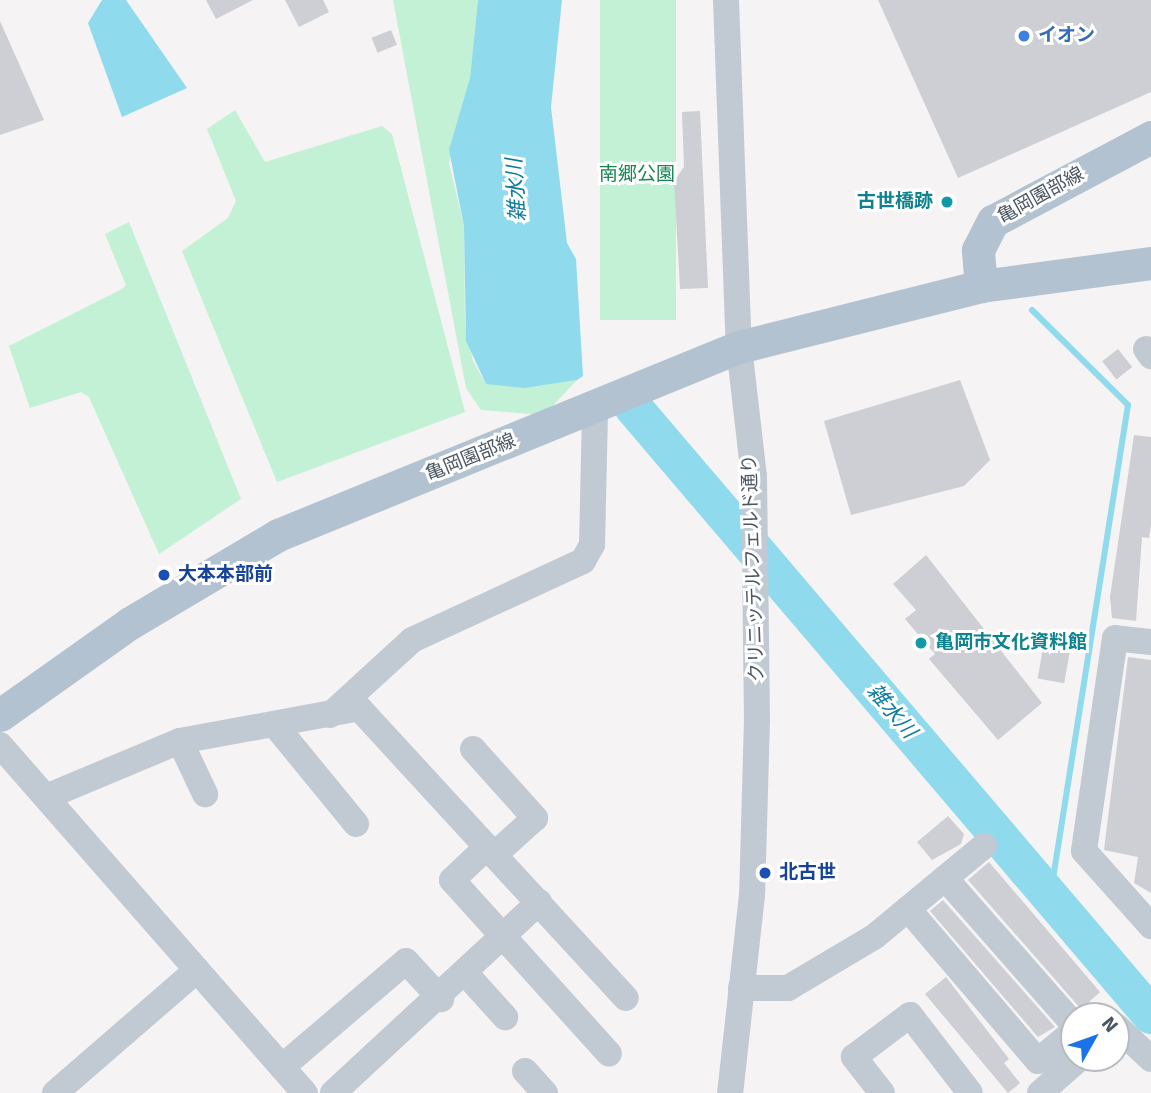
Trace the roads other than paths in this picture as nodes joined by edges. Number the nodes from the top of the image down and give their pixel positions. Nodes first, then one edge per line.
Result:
1 (726, 0) edge
2 (1151, 137) edge
3 (1151, 263) edge
4 (981, 286) junction
5 (739, 347) junction
6 (595, 409) junction
7 (1151, 642) edge
8 (0, 715) edge
9 (327, 719) junction
10 (275, 725) junction
11 (180, 741) junction
12 (0, 745) edge
13 (473, 749) dead end
14 (205, 794) dead end
15 (46, 797) junction
16 (356, 824) dead end
17 (984, 846) dead end
18 (490, 851) junction
19 (945, 878) junction
20 (539, 902) junction
21 (908, 909) junction
22 (1151, 926) edge
23 (503, 936) junction
24 (197, 970) junction
25 (467, 975) junction
26 (741, 988) junction
27 (626, 998) dead end
28 (440, 999) junction
29 (1060, 1012) edge
30 (505, 1017) dead end
31 (1130, 1039) edge
32 (1060, 1041) edge
33 (609, 1055) dead end
34 (1151, 1059) edge
35 (282, 1067) junction
36 (525, 1071) dead end
37 (1064, 1072) edge
38 (55, 1093) edge
39 (305, 1093) edge
40 (333, 1093) edge
41 (545, 1093) edge
42 (730, 1093) edge
43 (882, 1093) edge
44 (970, 1093) edge
45 (1040, 1093) edge

1 - 5 street, クリニッテルフェルド通り
2 - 4 main road, 亀岡園部線
3 - 4 main road, 亀岡園部線
4 - 5 main road, 亀岡園部線
5 - 6 main road, 亀岡園部線
5 - 26 street, クリニッテルフェルド通り
6 - 8 main road, 亀岡園部線
6 - 9 street
7 - 22 street
9 - 10 street
9 - 18 street
10 - 11 street
10 - 16 street
11 - 14 street
11 - 15 street
12 - 15 street
13 - 18 street
15 - 24 street
17 - 19 street
18 - 20 street
18 - 23 street
19 - 21 street
19 - 29 street
20 - 23 street
20 - 27 street
21 - 26 street
21 - 32 street
23 - 25 street
23 - 33 street
24 - 35 street
24 - 38 street
25 - 28 street
25 - 30 street
26 - 42 street, クリニッテルフェルド通り
28 - 35 street
28 - 40 street
31 - 34 street
35 - 39 street
36 - 41 street
37 - 45 street
43 - 44 street

